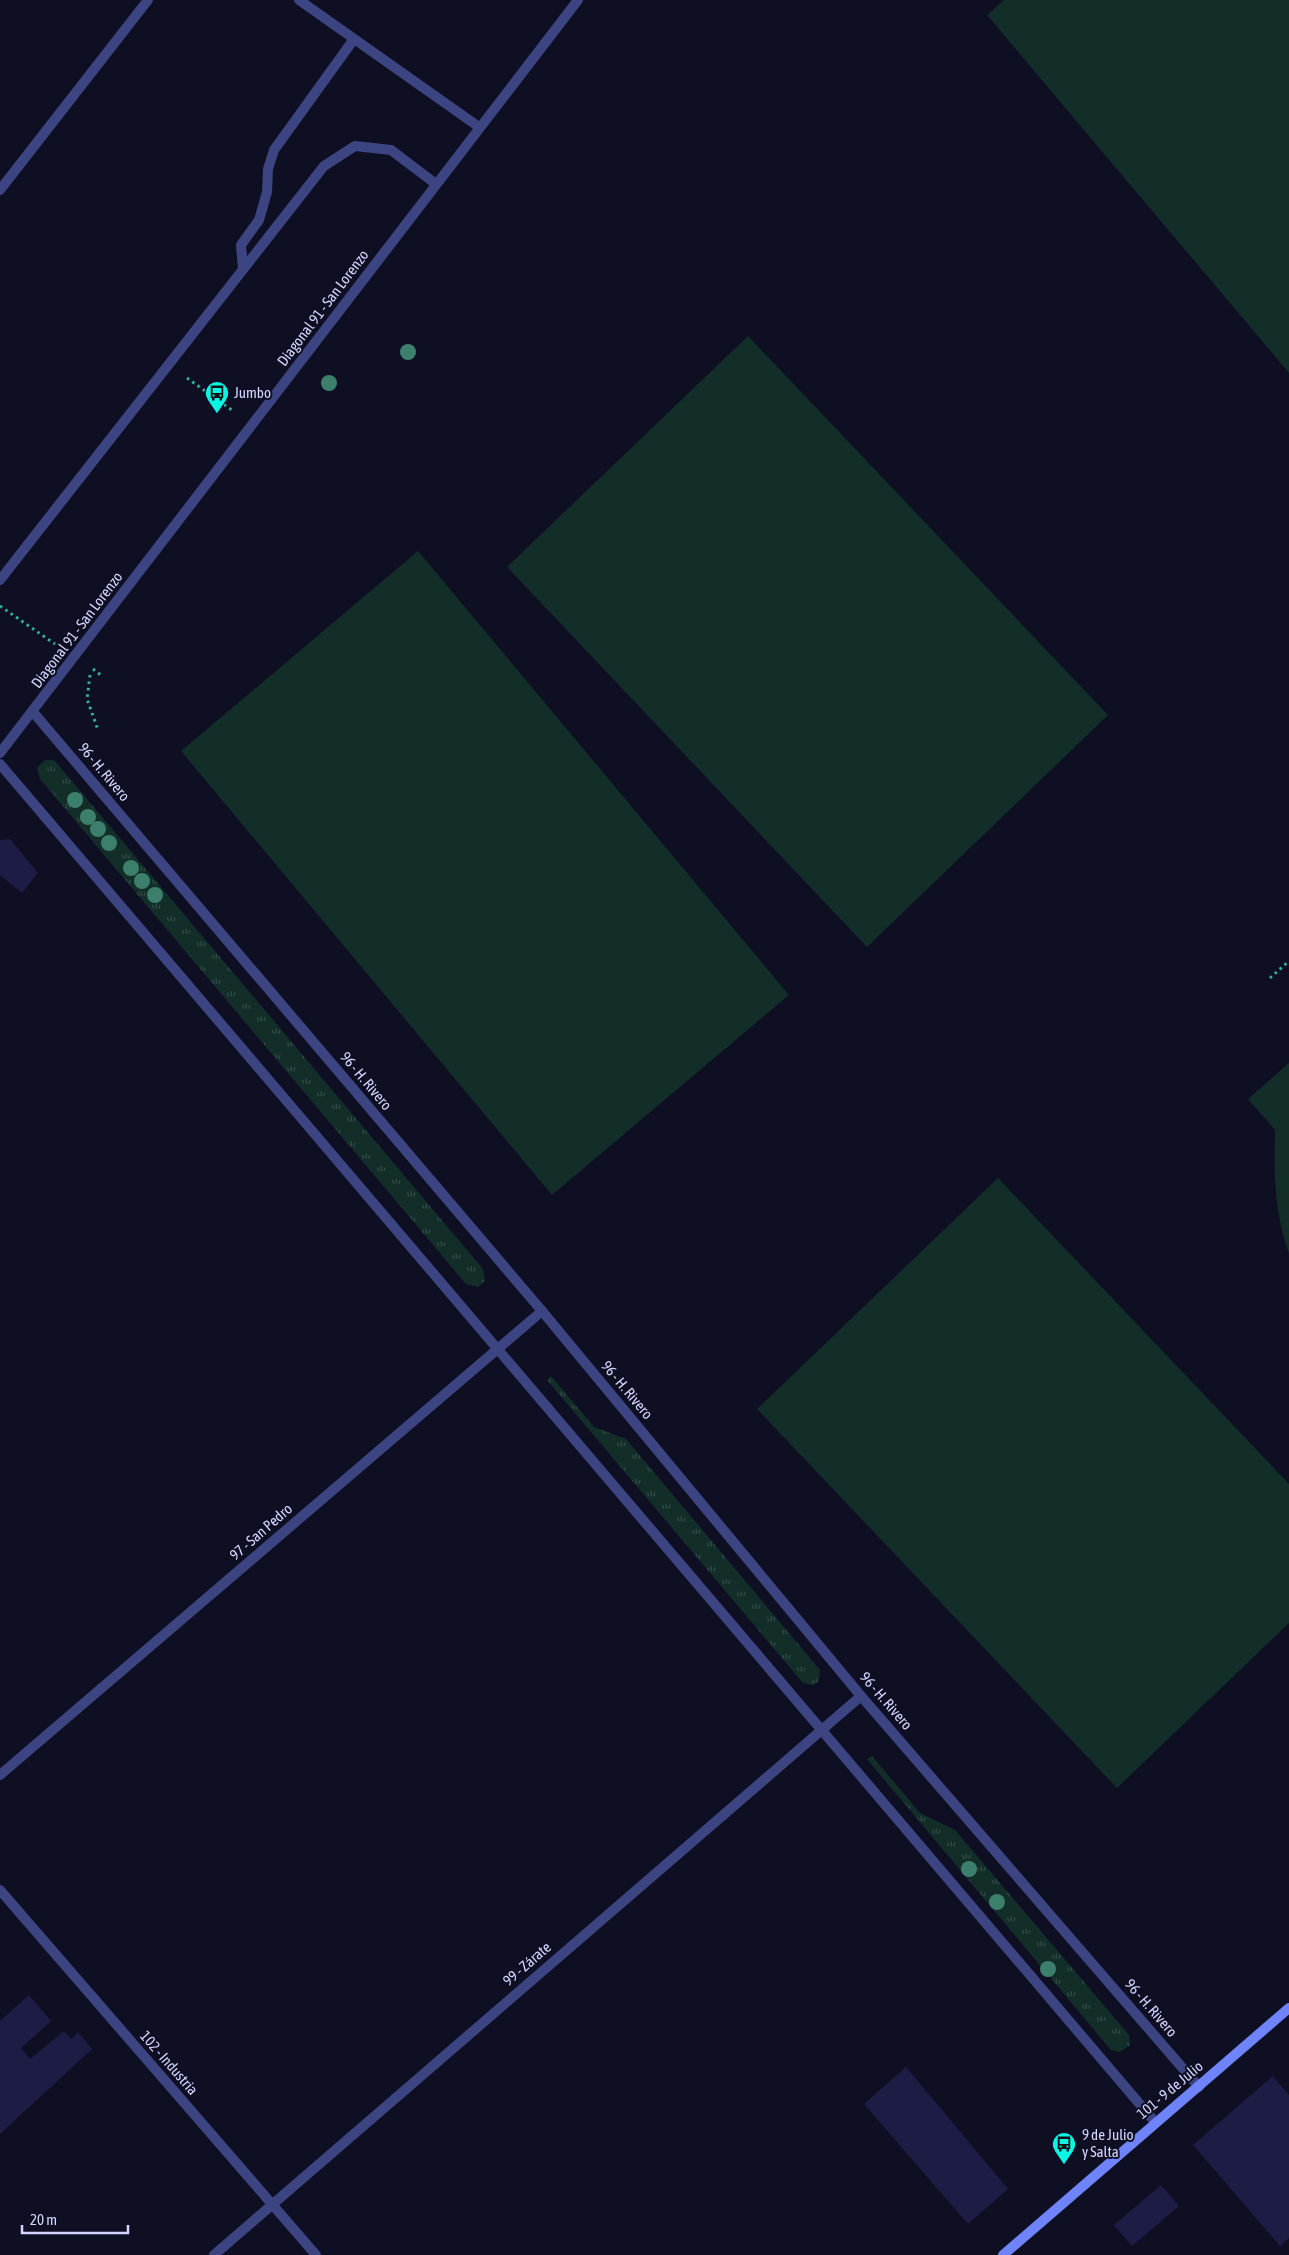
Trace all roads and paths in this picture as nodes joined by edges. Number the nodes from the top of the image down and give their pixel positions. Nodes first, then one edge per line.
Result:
1 (148, 0) edge
2 (299, 0) edge
3 (578, 0) edge
4 (354, 39) junction
5 (479, 126) junction
6 (436, 184) junction
7 (0, 190) edge
8 (242, 269) junction
9 (168, 364) junction
10 (252, 425) junction
11 (0, 580) edge
12 (0, 606) edge
13 (57, 645) dead end
14 (102, 676) dead end
15 (33, 712) junction
16 (98, 730) dead end
17 (0, 753) edge
18 (0, 764) edge
19 (1289, 961) edge
20 (1270, 978) dead end
21 (542, 1311) junction
22 (498, 1349) junction
23 (861, 1696) junction
24 (823, 1728) junction
25 (0, 1775) edge
26 (0, 1890) edge
27 (1289, 2008) edge
28 (1199, 2087) junction
29 (1155, 2122) junction
30 (272, 2204) junction
31 (214, 2255) edge
32 (316, 2255) edge
33 (1003, 2255) edge

1 - 7 street
2 - 4 street
3 - 5 street, Diagonal 91 - San Lorenzo
4 - 5 street
4 - 8 street
5 - 6 street, Diagonal 91 - San Lorenzo
6 - 8 street
6 - 10 street, Diagonal 91 - San Lorenzo
8 - 9 street
9 - 10 path
9 - 11 street
10 - 15 street, Diagonal 91 - San Lorenzo
12 - 13 path
14 - 16 path
15 - 17 street, Diagonal 91 - San Lorenzo
15 - 21 street, 96 - H. Rivero
18 - 22 street
19 - 20 path
21 - 22 street, 97 - San Pedro
21 - 23 street, 96 - H. Rivero
22 - 24 street
22 - 25 street, 97 - San Pedro
23 - 24 street, 99 - Zárate
23 - 28 street, 96 - H. Rivero
24 - 29 street
24 - 30 street, 99 - Zárate
26 - 30 street, 102 - Industria
27 - 28 street, 101 - 9 de Julio
28 - 29 street, 101 - 9 de Julio
29 - 33 street, 101 - 9 de Julio
30 - 31 street, 99 - Zárate
30 - 32 street, 102 - Industria

